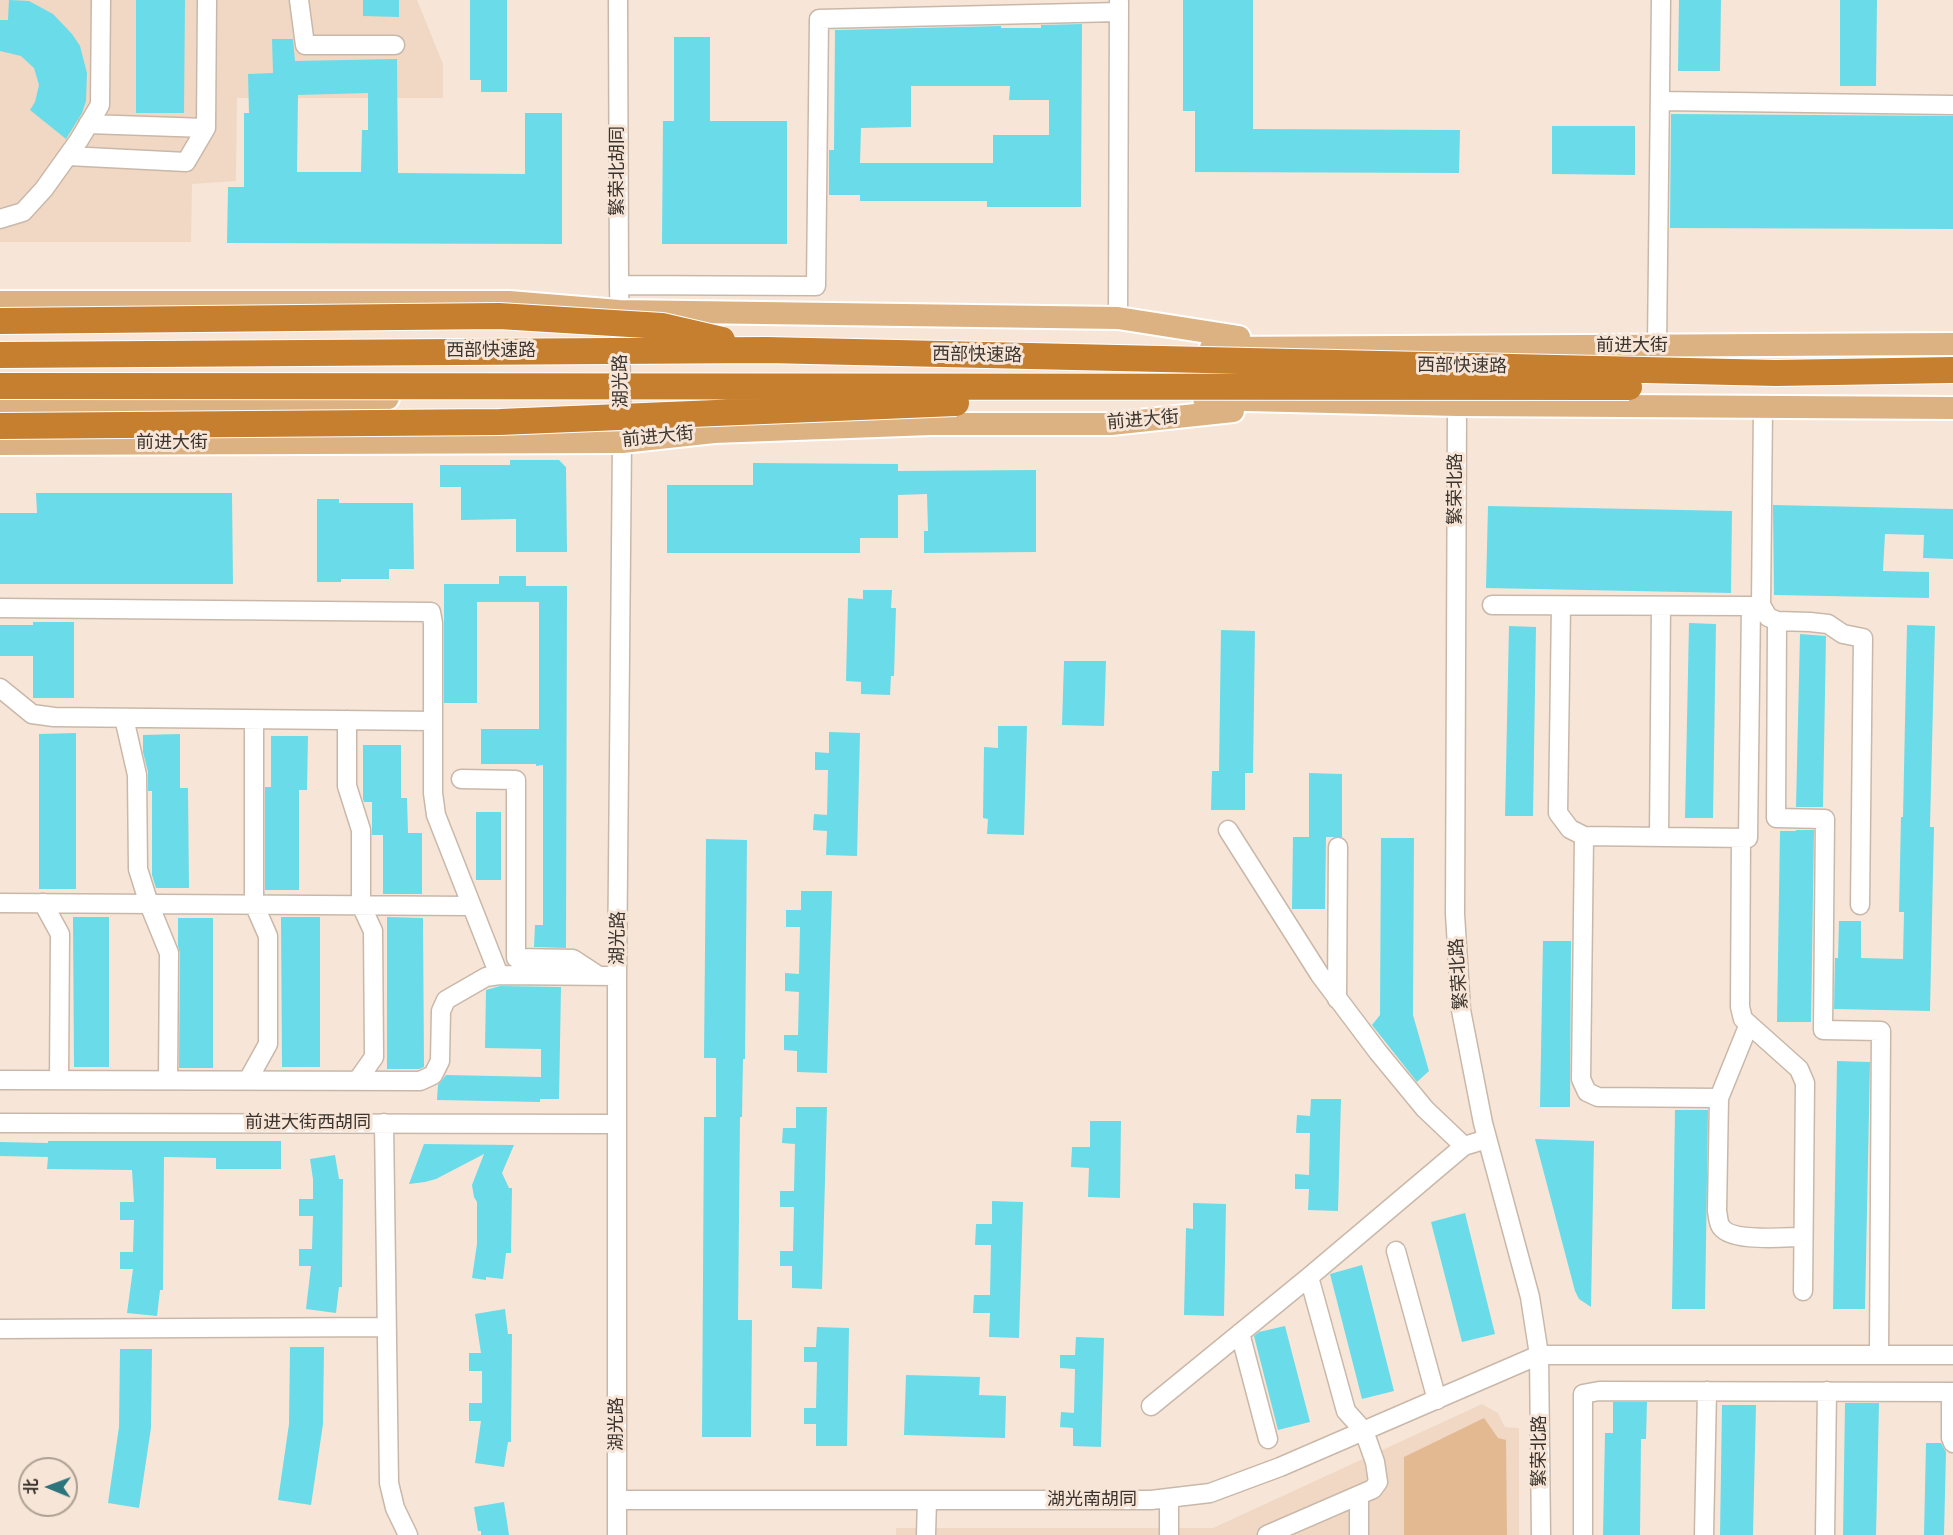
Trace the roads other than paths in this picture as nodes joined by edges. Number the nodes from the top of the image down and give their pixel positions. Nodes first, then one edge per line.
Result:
1 (101, 0) edge
2 (207, 0) edge
3 (299, 0) edge
4 (618, 0) edge
5 (1661, 0) edge
6 (1119, 6) edge
7 (395, 45) dead end
8 (1661, 101) junction
9 (1953, 105) edge
10 (88, 124) junction
11 (206, 128) junction
12 (68, 156) junction
13 (0, 219) edge
14 (619, 285) junction
15 (0, 302) edge
16 (620, 311) junction
17 (1118, 318) junction
18 (0, 321) edge
19 (0, 342) edge
20 (620, 342) junction
21 (1953, 344) edge
22 (1657, 346) junction
23 (1312, 348) junction
24 (766, 350) junction
25 (0, 355) edge
26 (1953, 370) edge
27 (0, 386) edge
28 (1181, 386) junction
29 (1953, 386) edge
30 (621, 396) junction
31 (0, 402) edge
32 (1314, 402) junction
33 (1457, 405) junction
34 (1763, 407) junction
35 (1953, 408) edge
36 (0, 426) edge
37 (622, 442) junction
38 (0, 444) edge
39 (1492, 605) dead end
40 (1756, 605) junction
41 (1561, 606) junction
42 (1661, 606) junction
43 (0, 608) edge
44 (1777, 621) junction
45 (0, 688) edge
46 (124, 718) junction
47 (254, 720) junction
48 (347, 720) junction
49 (433, 721) junction
50 (461, 779) dead end
51 (1228, 830) dead end
52 (1584, 836) junction
53 (1659, 837) junction
54 (1742, 838) junction
55 (1338, 847) dead end
56 (0, 903) edge
57 (43, 903) junction
58 (149, 904) junction
59 (254, 904) junction
60 (361, 905) junction
61 (1860, 905) dead end
62 (471, 906) junction
63 (499, 975) junction
64 (608, 976) junction
65 (1337, 999) junction
66 (1749, 1024) junction
67 (0, 1080) edge
68 (59, 1080) junction
69 (168, 1080) junction
70 (248, 1080) junction
71 (357, 1081) junction
72 (1719, 1098) junction
73 (0, 1123) edge
74 (384, 1124) junction
75 (617, 1124) junction
76 (1487, 1139) junction
77 (1464, 1146) junction
78 (1803, 1237) junction
79 (1396, 1251) dead end
80 (1309, 1277) junction
81 (1803, 1291) dead end
82 (386, 1327) junction
83 (0, 1329) edge
84 (1240, 1333) junction
85 (1879, 1354) junction
86 (1539, 1355) junction
87 (1953, 1355) edge
88 (1707, 1391) junction
89 (1827, 1391) junction
90 (1952, 1392) edge
91 (1437, 1400) junction
92 (1151, 1406) dead end
93 (1364, 1431) junction
94 (1268, 1439) dead end
95 (1953, 1443) edge
96 (1359, 1495) junction
97 (1169, 1498) junction
98 (617, 1500) junction
99 (927, 1500) junction
100 (408, 1535) edge
101 (617, 1535) edge
102 (926, 1535) edge
103 (1169, 1535) edge
104 (1267, 1535) edge
105 (1359, 1535) edge
106 (1541, 1535) edge
107 (1583, 1535) edge
108 (1704, 1535) edge
109 (1825, 1535) edge

1 - 10 street
2 - 11 street
3 - 7 street
4 - 14 street, 繁荣北胡同
5 - 8 street
6 - 14 street
6 - 17 street
8 - 9 street
8 - 22 street
10 - 11 street
10 - 12 street
11 - 12 street
12 - 13 street
14 - 16 street, 繁荣北胡同
15 - 16 main road, 前进大街
16 - 17 main road, 前进大街
16 - 20 street, 繁荣北胡同
17 - 23 main road, 前进大街
18 - 24 highway, bridge
19 - 20 main road, 前进大街
20 - 23 main road, 前进大街
20 - 30 street, 湖光路
21 - 22 main road, 前进大街
22 - 23 main road, 前进大街
24 - 25 highway, 西部快速路, bridge
24 - 26 highway, 西部快速路, bridge
27 - 28 highway, 西部快速路, bridge
28 - 29 highway, 西部快速路, bridge
28 - 36 highway, bridge
30 - 31 main road, 前进大街
30 - 32 main road, 前进大街
30 - 37 street, 湖光路
32 - 33 main road, 前进大街
32 - 37 main road, 前进大街
33 - 34 main road, 前进大街
33 - 76 street, 繁荣北路
34 - 35 main road, 前进大街
34 - 40 street
37 - 38 main road, 前进大街
37 - 64 street, 湖光路
39 - 41 street
40 - 42 street
40 - 44 street
40 - 54 street
41 - 42 street
41 - 52 street
42 - 53 street
43 - 49 street
44 - 61 street
44 - 85 street
45 - 46 street
46 - 47 street
46 - 58 street
47 - 48 street
47 - 59 street
48 - 49 street
48 - 60 street
49 - 62 street
50 - 64 street
51 - 65 street
52 - 53 street
52 - 72 street
53 - 54 street
54 - 66 street
55 - 65 street
56 - 57 street
57 - 58 street
57 - 68 street
58 - 59 street
58 - 69 street
59 - 60 street
59 - 70 street
60 - 62 street
60 - 71 street
62 - 63 street
63 - 64 street
63 - 71 street
64 - 75 street, 湖光路
65 - 77 street
66 - 72 street
66 - 78 street
67 - 68 street
68 - 69 street
69 - 70 street
70 - 71 street
72 - 78 street
73 - 74 street, 前进大街西胡同
74 - 75 street, 前进大街西胡同
74 - 82 street
75 - 98 street, 湖光路
76 - 77 street
76 - 86 street, 繁荣北路
77 - 80 street
78 - 81 street
79 - 91 street
80 - 84 street
80 - 93 street
82 - 83 street
82 - 100 street
84 - 92 street
84 - 94 street
85 - 86 street
85 - 87 street
86 - 91 street, 湖光南胡同
86 - 106 street, 繁荣北路
88 - 89 street
88 - 107 street
88 - 108 street
89 - 90 street
89 - 109 street
90 - 95 street
91 - 93 street, 湖光南胡同
93 - 96 street
93 - 97 street, 湖光南胡同
96 - 104 street
96 - 105 street
97 - 99 street, 湖光南胡同
97 - 103 street
98 - 99 street, 湖光南胡同
98 - 101 street, 湖光路
99 - 102 street

